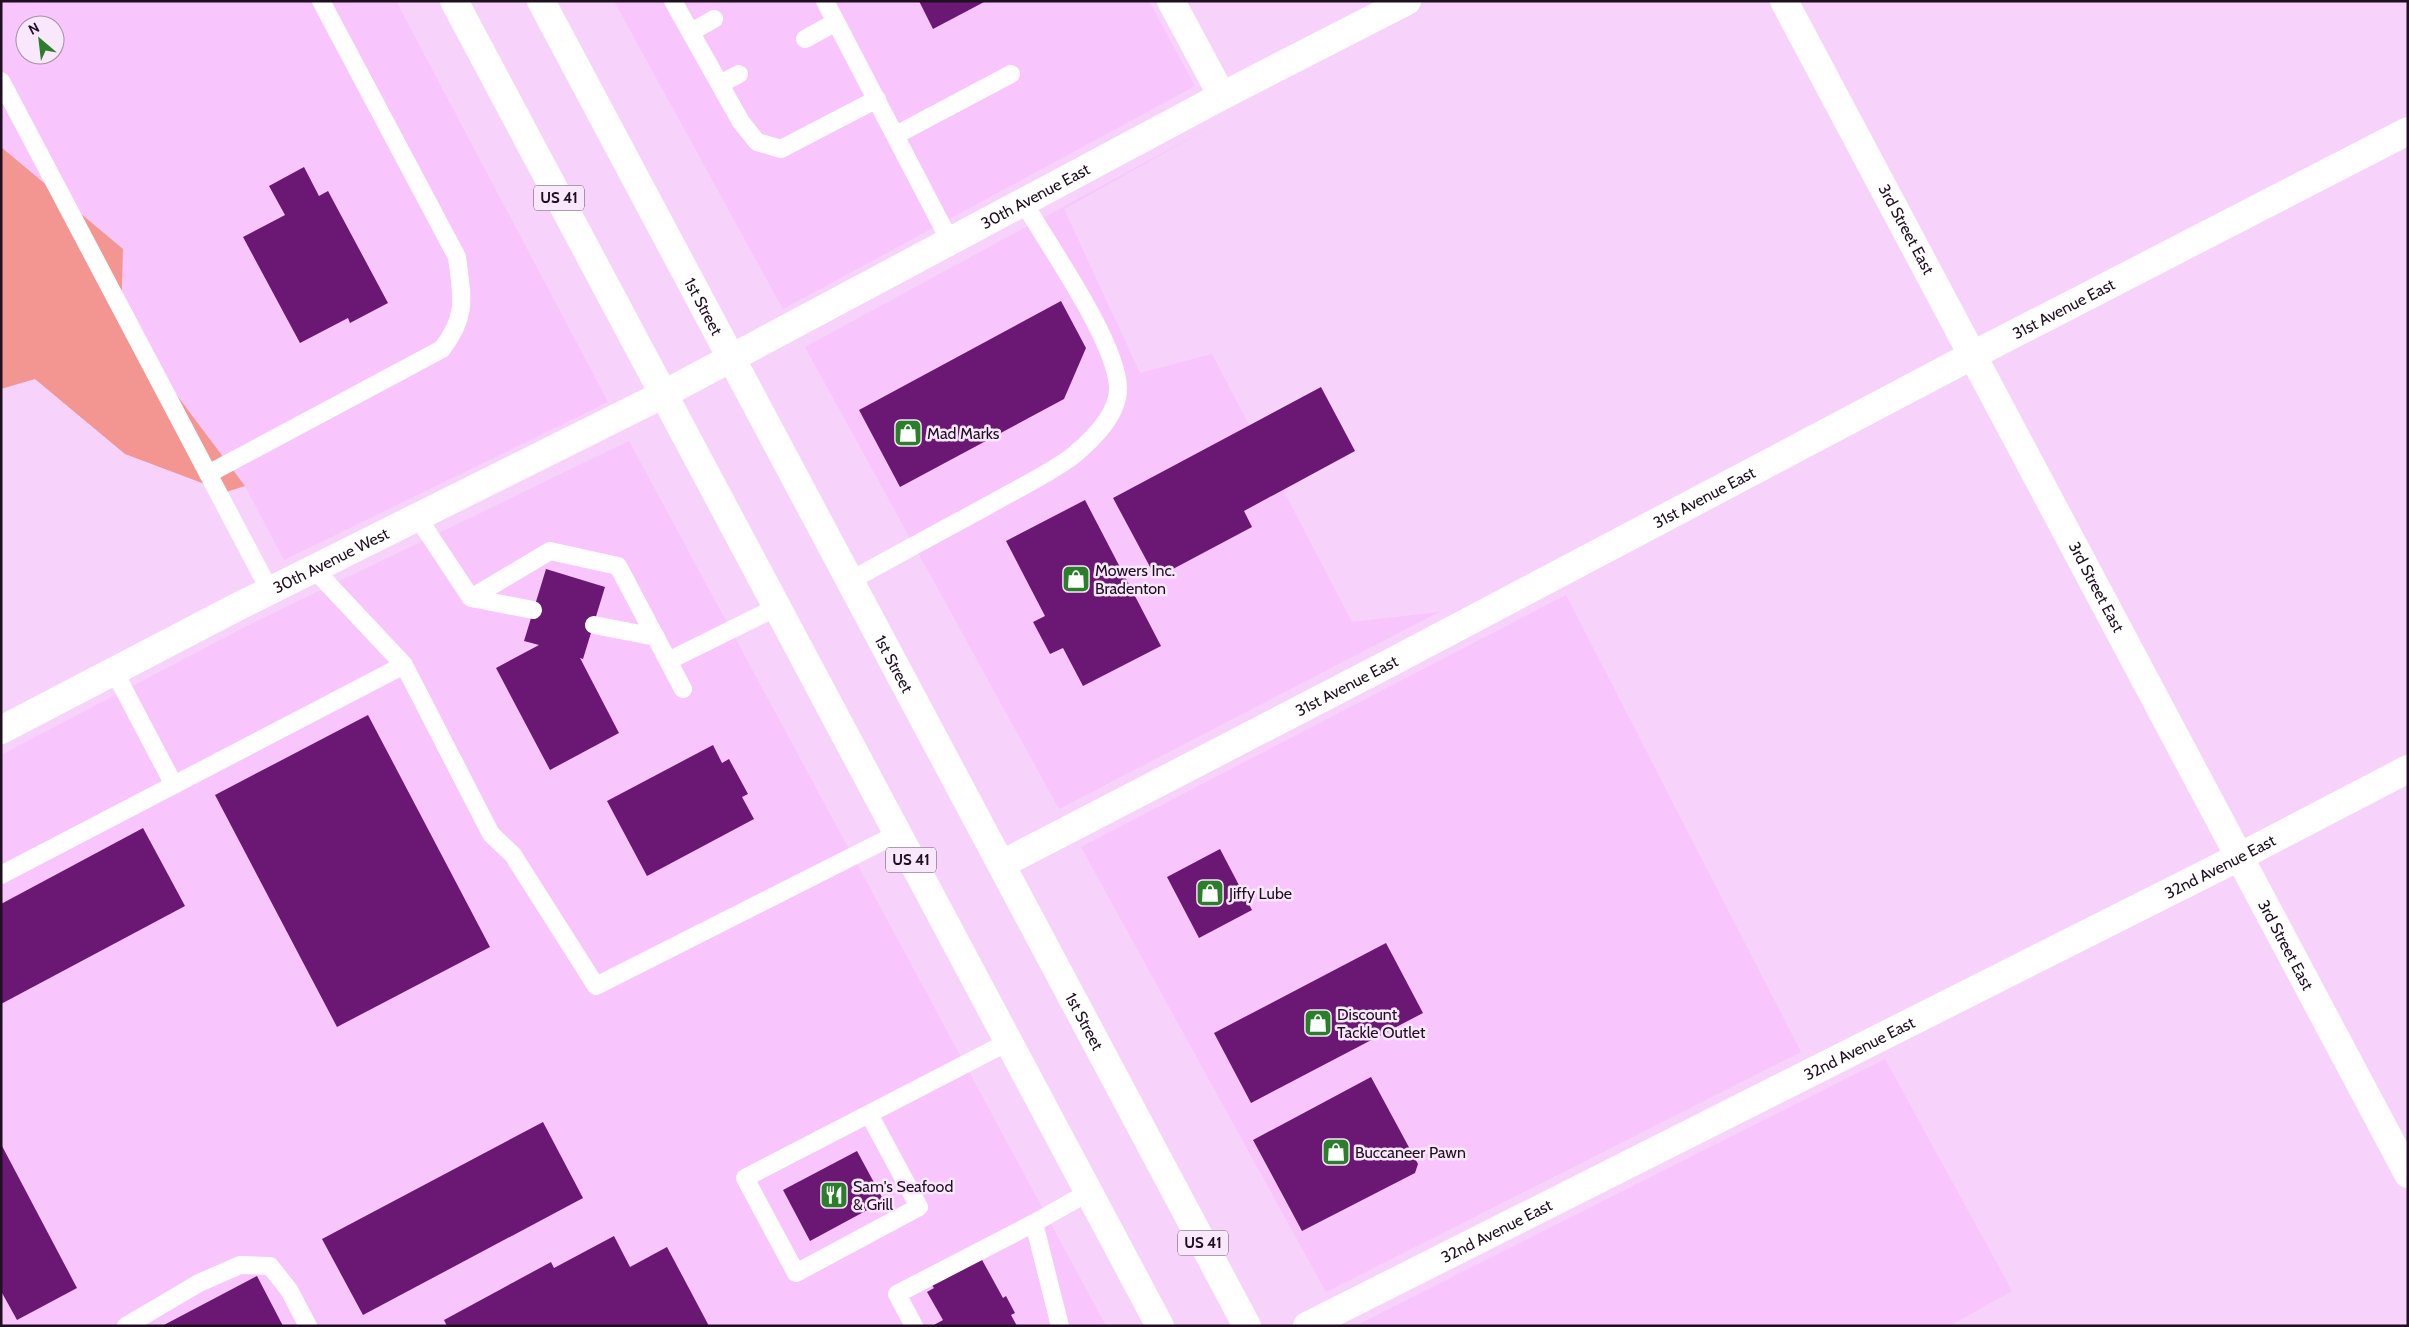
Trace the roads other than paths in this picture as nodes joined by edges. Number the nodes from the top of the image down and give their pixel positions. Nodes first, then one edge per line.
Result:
1 (321, 1) edge
2 (454, 1) edge
3 (541, 1) edge
4 (673, 1) edge
5 (825, 1) edge
6 (1171, 1) edge
7 (1407, 1) edge
8 (1784, 1) edge
9 (714, 19) dead end
10 (836, 22) junction
11 (691, 32) junction
12 (805, 38) dead end
13 (739, 74) dead end
14 (1011, 74) dead end
15 (1, 81) edge
16 (720, 84) junction
17 (1222, 96) junction
18 (876, 99) junction
19 (2408, 131) edge
20 (896, 135) junction
21 (1024, 204) junction
22 (952, 243) junction
23 (1975, 354) junction
24 (732, 358) junction
25 (664, 394) junction
26 (208, 474) junction
27 (418, 518) junction
28 (314, 569) junction
29 (850, 581) junction
30 (270, 591) junction
31 (470, 598) junction
32 (777, 607) junction
33 (533, 610) dead end
34 (594, 624) dead end
35 (656, 637) junction
36 (668, 661) junction
37 (404, 665) junction
38 (114, 671) junction
39 (683, 689) dead end
40 (1, 730) edge
41 (2408, 769) edge
42 (174, 785) junction
43 (897, 834) junction
44 (2239, 857) junction
45 (1002, 864) junction
46 (1, 875) edge
47 (1008, 1042) junction
48 (869, 1114) junction
49 (2408, 1174) edge
50 (1089, 1192) junction
51 (1034, 1223) junction
52 (126, 1326) edge
53 (308, 1326) edge
54 (914, 1326) edge
55 (1060, 1326) edge
56 (1160, 1326) edge
57 (1247, 1326) edge
58 (1307, 1326) edge

1 - 26 lane
2 - 25 street, US 41
3 - 24 street, 1st Street / US 41
4 - 11 lane
5 - 10 lane
6 - 17 street
7 - 17 street, 30th Avenue East
8 - 23 street, 3rd Street East
9 - 11 lane
10 - 12 lane
10 - 18 lane
11 - 16 lane
13 - 16 lane
14 - 20 lane
15 - 26 lane
16 - 18 lane
17 - 21 street, 30th Avenue East
18 - 20 lane
19 - 23 street, 31st Avenue East
20 - 22 lane
21 - 22 street, 30th Avenue East
21 - 29 lane
22 - 24 street, 30th Avenue East
23 - 44 street, 3rd Street East
23 - 45 street, 31st Avenue East
24 - 25 street, 30th Avenue East
24 - 29 street, 1st Street / US 41
25 - 27 street, 30th Avenue West
25 - 32 street, US 41
26 - 30 lane
27 - 28 street, 30th Avenue West
27 - 31 lane
28 - 30 street, 30th Avenue West
28 - 37 lane
29 - 45 street, 1st Street / US 41
30 - 38 street, 30th Avenue West
31 - 33 lane
31 - 35 lane
32 - 36 lane
32 - 43 street, US 41
34 - 35 lane
35 - 36 lane
36 - 39 lane
37 - 42 lane
37 - 43 lane
38 - 40 street, 30th Avenue West
38 - 42 lane
41 - 44 street, 32nd Avenue East
42 - 46 lane
43 - 47 street, US 41
44 - 49 street, 3rd Street East
44 - 58 street, 32nd Avenue East
45 - 57 street, 1st Street / US 41
47 - 48 lane
47 - 50 street, US 41
48 - 48 lane
50 - 51 lane
50 - 56 street, US 41
51 - 54 lane
51 - 55 lane
52 - 53 lane

